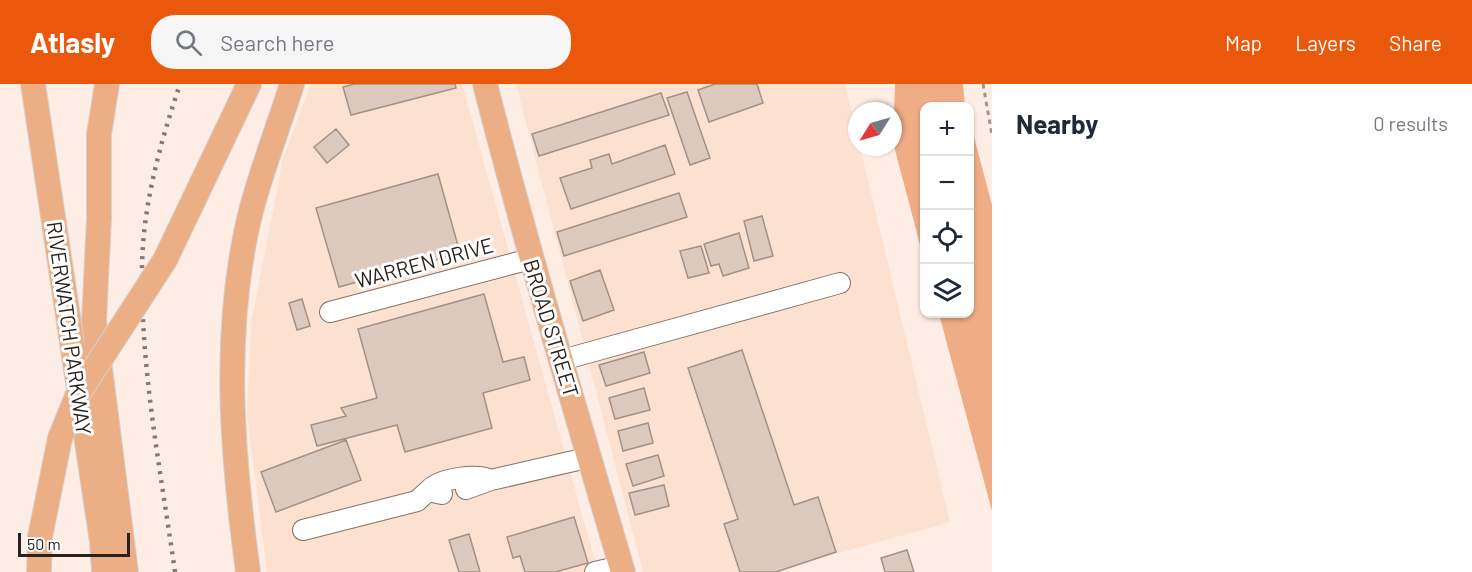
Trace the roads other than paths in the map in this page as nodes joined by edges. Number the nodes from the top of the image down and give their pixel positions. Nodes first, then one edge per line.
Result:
1 (33, 84) edge
2 (107, 84) edge
3 (249, 84) edge
4 (292, 84) edge
5 (485, 84) edge
6 (530, 259) junction
7 (840, 283) dead end
8 (330, 312) dead end
9 (562, 360) junction
10 (591, 457) junction
11 (491, 480) junction
12 (466, 489) dead end
13 (303, 530) dead end
14 (622, 569) edge
15 (39, 572) edge
16 (104, 572) edge
17 (126, 572) edge
18 (248, 572) edge
19 (595, 572) edge

1 - 16 main road, RIVERWATCH PARKWAY
2 - 17 main road, RIVERWATCH PARKWAY
3 - 15 main road, bridge
4 - 18 main road
5 - 6 main road, BROAD STREET
6 - 8 street, WARREN DRIVE
6 - 9 main road, BROAD STREET
7 - 9 street
9 - 10 main road, BROAD STREET
10 - 11 street
10 - 14 main road, BROAD STREET
11 - 12 street
11 - 13 street
14 - 19 street

